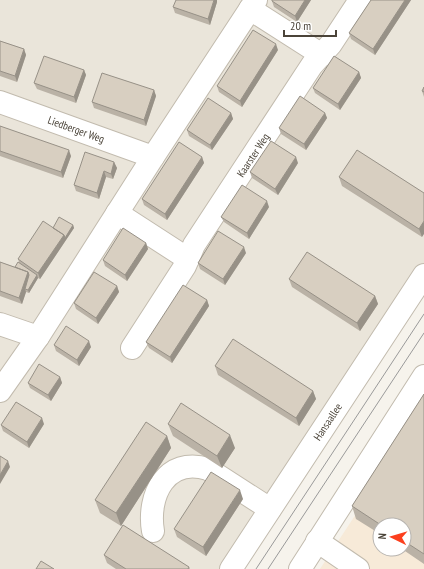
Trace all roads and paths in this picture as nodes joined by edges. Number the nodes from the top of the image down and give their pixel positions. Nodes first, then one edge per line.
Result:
1 (360, 0) edge
2 (253, 4) edge
3 (322, 55) junction
4 (0, 102) edge
5 (153, 157) junction
6 (117, 213) junction
7 (188, 258) junction
8 (424, 275) edge
9 (0, 324) edge
10 (38, 337) junction
11 (132, 348) dead end
12 (424, 376) edge
13 (0, 392) edge
14 (270, 509) junction
15 (153, 531) dead end
16 (317, 541) junction
17 (350, 567) edge
18 (231, 569) edge
19 (300, 569) edge

1 - 3 street, Kaarster Weg
2 - 3 street
2 - 5 street
3 - 7 street, Kaarster Weg
4 - 5 street, Liedberger Weg
5 - 6 street
6 - 7 street
6 - 10 street
7 - 11 street, Kaarster Weg
8 - 14 street, Hansaallee
9 - 10 street
10 - 13 street
12 - 16 street
14 - 15 street
14 - 18 street, Hansaallee
16 - 17 street
16 - 19 street

